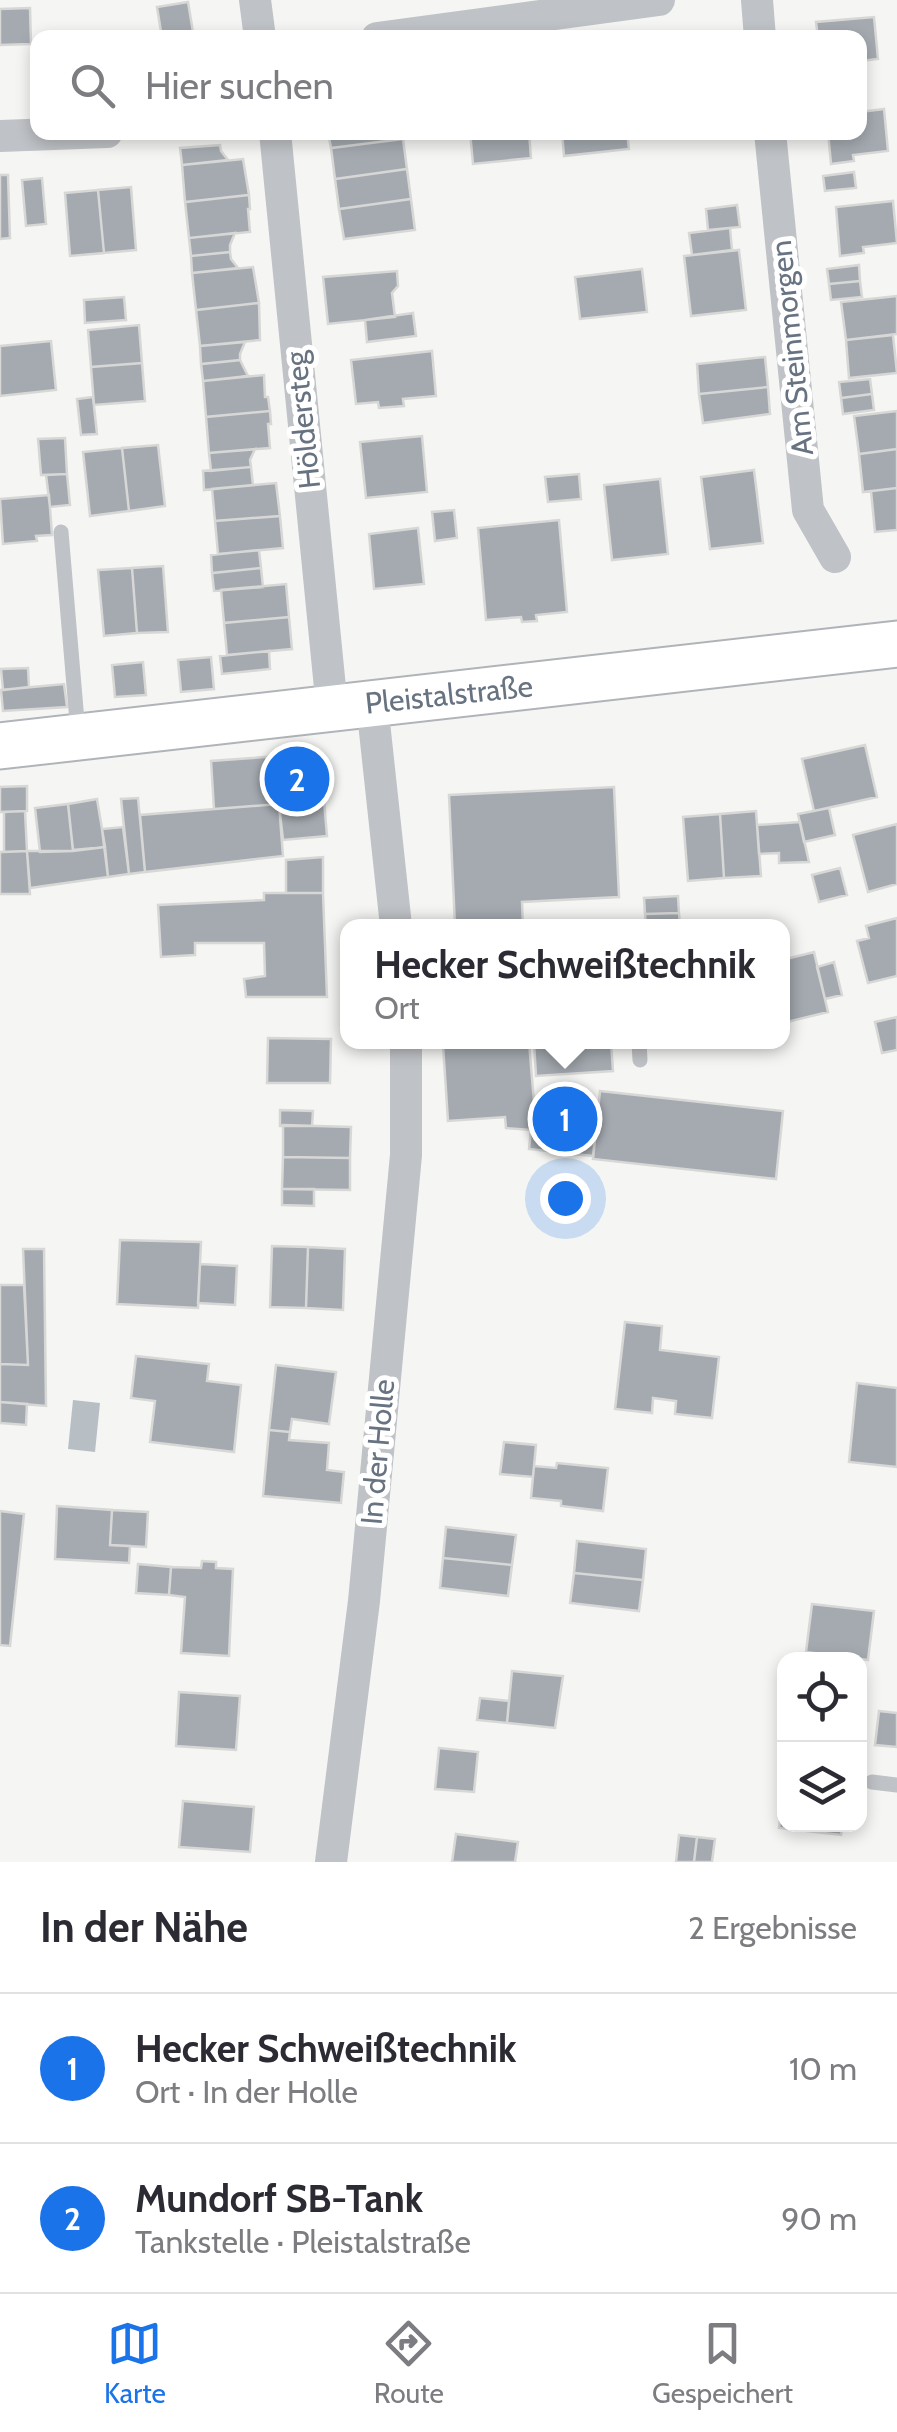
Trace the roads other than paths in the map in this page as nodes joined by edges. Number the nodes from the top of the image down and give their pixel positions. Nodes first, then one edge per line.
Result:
1 (254, 0) edge
2 (659, 0) edge
3 (756, 0) edge
4 (259, 30) edge
5 (436, 30) edge
6 (759, 30) edge
7 (30, 135) edge
8 (0, 136) edge
9 (276, 140) edge
10 (771, 140) edge
11 (61, 532) dead end
12 (834, 557) dead end
13 (897, 644) edge
14 (352, 706) junction
15 (79, 737) junction
16 (0, 746) edge
17 (395, 919) edge
18 (406, 1049) edge
19 (640, 1049) edge
20 (640, 1060) dead end
21 (872, 1782) dead end
22 (897, 1786) edge
23 (331, 1862) edge

1 - 4 street
2 - 5 street
3 - 6 street
7 - 8 street
9 - 14 street, Höldersteg
10 - 12 street, Am Steinmorgen
11 - 15 lane
13 - 14 main road, Pleistalstraße
14 - 15 main road, Pleistalstraße
14 - 17 street
15 - 16 main road, Pleistalstraße
18 - 23 street, In der Holle
19 - 20 lane
21 - 22 lane

